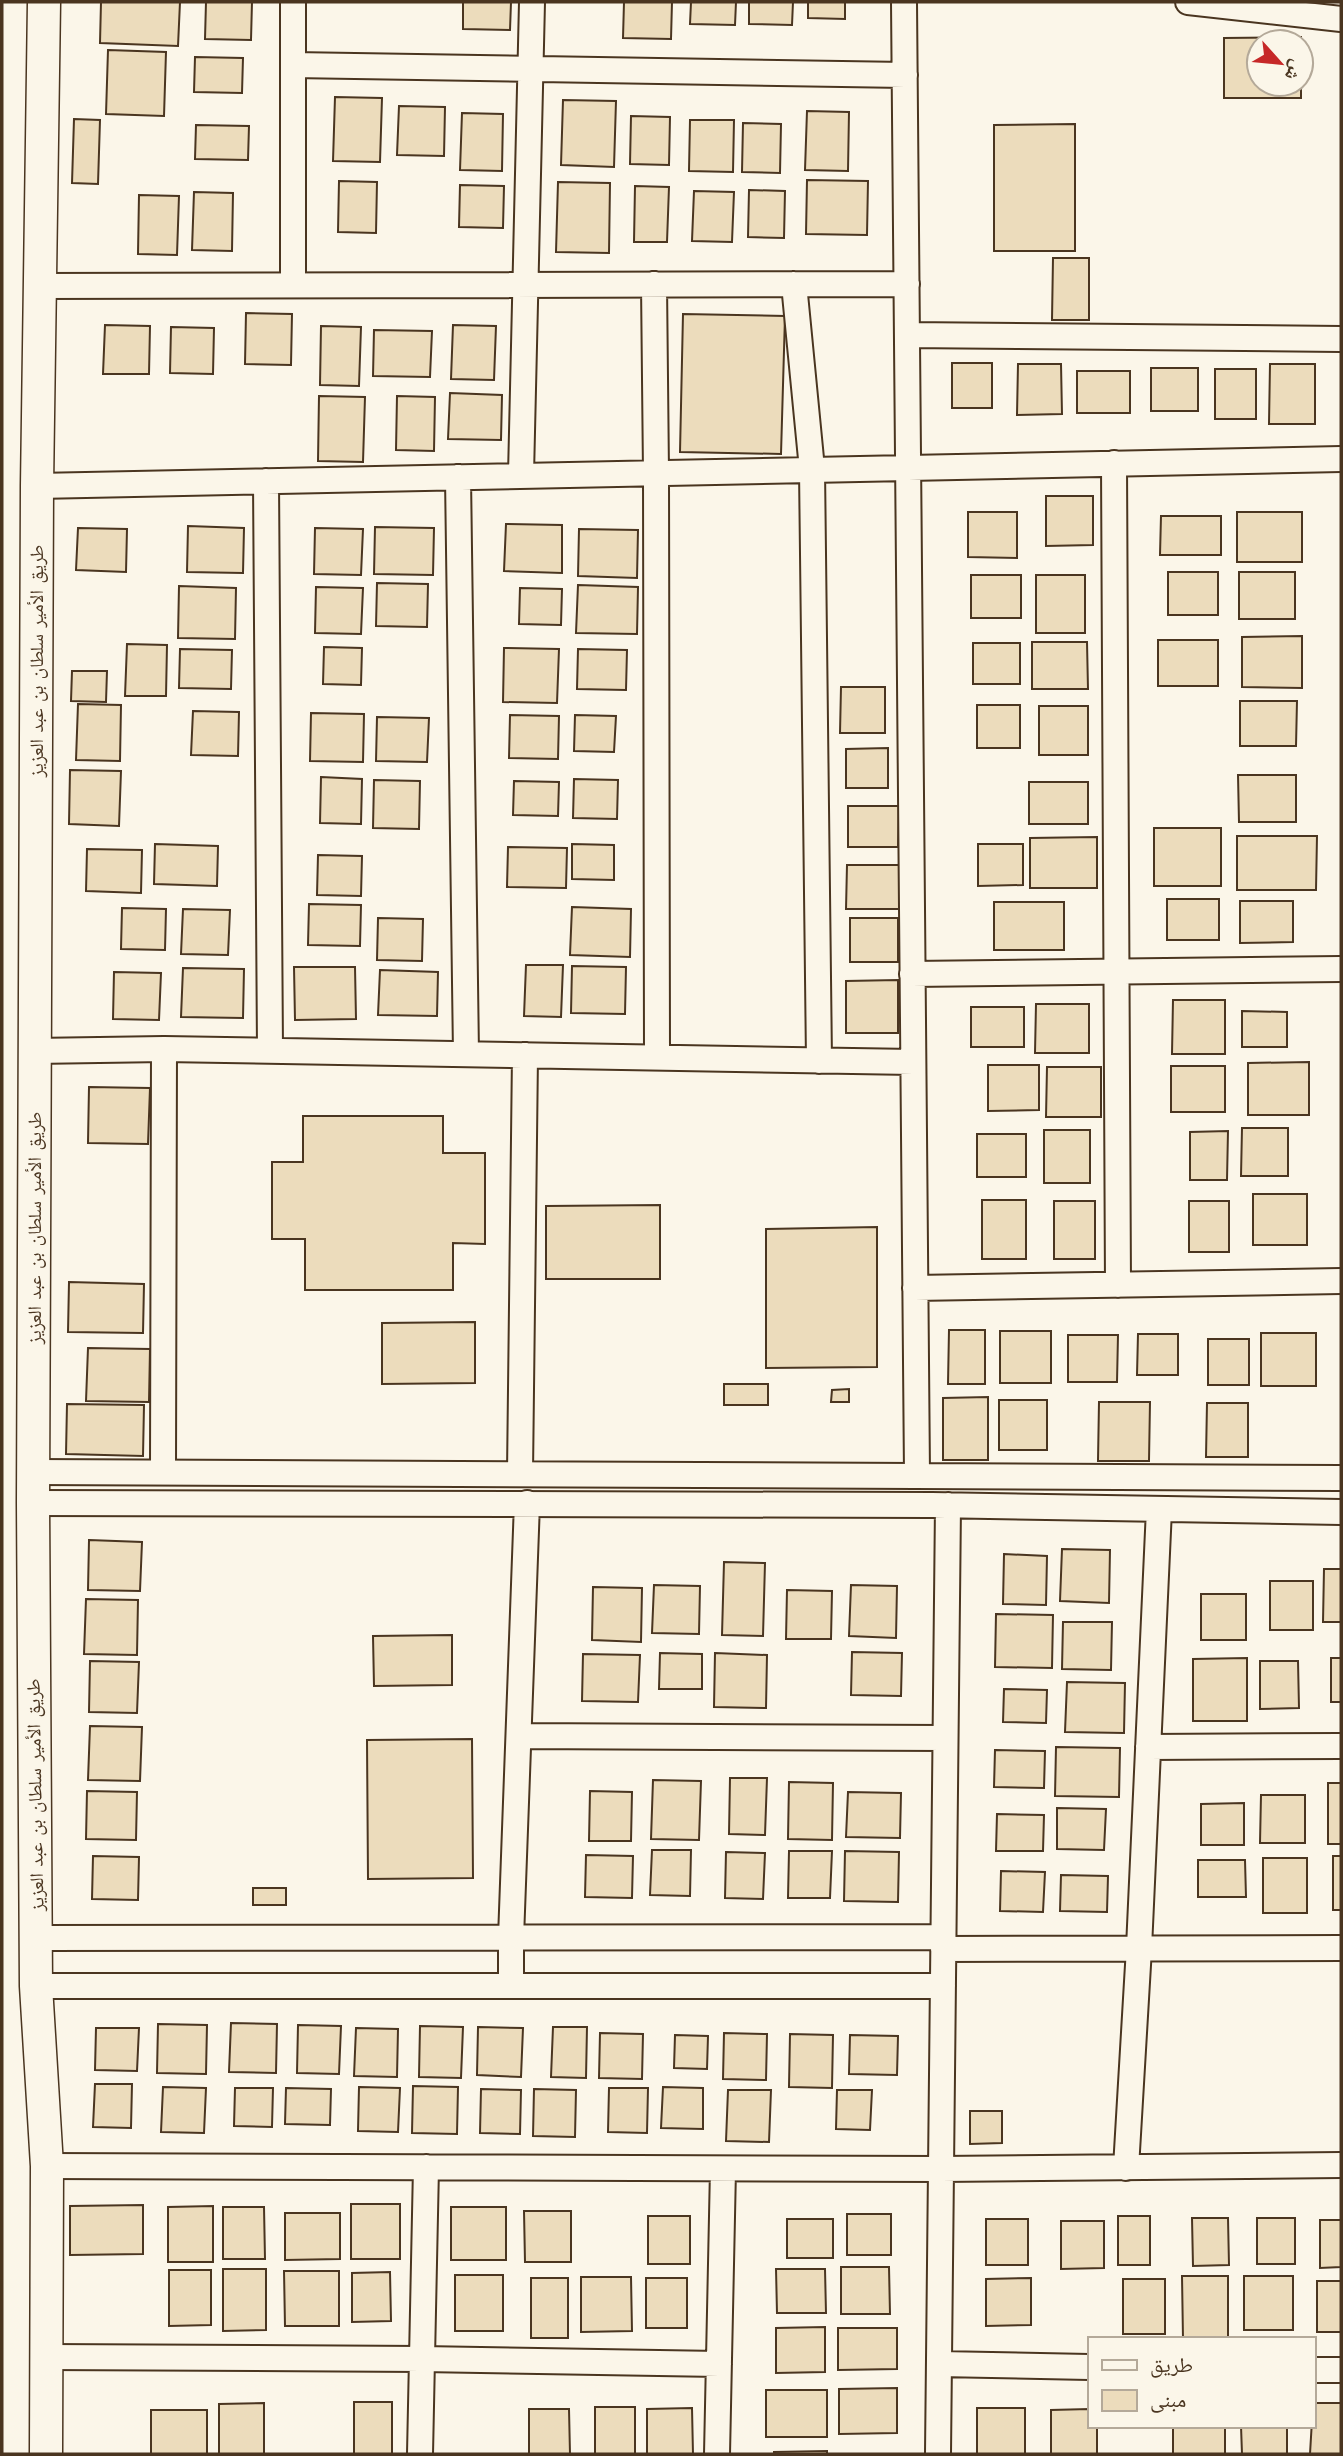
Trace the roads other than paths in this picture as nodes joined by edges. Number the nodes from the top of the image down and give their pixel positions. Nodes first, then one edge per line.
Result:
1 (44, 2) edge
2 (293, 2) edge
3 (532, 2) edge
4 (904, 2) edge
5 (1188, 2) edge
6 (1341, 19) edge
7 (293, 65) junction
8 (531, 69) junction
9 (905, 75) junction
10 (524, 284) junction
11 (794, 284) junction
12 (907, 284) junction
13 (293, 285) junction
14 (654, 285) junction
15 (40, 286) junction
16 (907, 335) junction
17 (1341, 340) edge
18 (1341, 458) edge
19 (1114, 463) junction
20 (908, 467) junction
21 (812, 470) junction
22 (656, 472) junction
23 (521, 475) junction
24 (458, 477) junction
25 (266, 481) junction
26 (37, 486) junction
27 (1341, 969) edge
28 (1116, 973) junction
29 (912, 974) junction
30 (164, 1049) junction
31 (34, 1051) junction
32 (270, 1051) junction
33 (466, 1054) junction
34 (525, 1055) junction
35 (657, 1057) junction
36 (819, 1060) junction
37 (913, 1062) junction
38 (1341, 1281) edge
39 (1118, 1284) junction
40 (915, 1288) junction
41 (163, 1471) junction
42 (33, 1472) junction
43 (520, 1473) junction
44 (917, 1474) junction
45 (1341, 1478) edge
46 (33, 1503) junction
47 (527, 1503) junction
48 (948, 1505) junction
49 (1158, 1509) junction
50 (1341, 1512) edge
51 (519, 1736) junction
52 (945, 1738) junction
53 (1148, 1746) junction
54 (1341, 1746) edge
55 (36, 1938) junction
56 (511, 1938) junction
57 (943, 1943) junction
58 (1139, 1948) junction
59 (1341, 1948) edge
60 (36, 1986) junction
61 (511, 1986) junction
62 (943, 1986) junction
63 (1341, 2165) edge
64 (47, 2166) junction
65 (426, 2167) junction
66 (1126, 2168) junction
67 (723, 2169) junction
68 (941, 2169) junction
69 (46, 2357) junction
70 (422, 2359) junction
71 (719, 2364) junction
72 (939, 2364) junction
73 (1088, 2367) edge
74 (1315, 2370) edge
75 (1341, 2370) edge
76 (46, 2454) edge
77 (420, 2454) edge
78 (717, 2454) edge
79 (938, 2454) edge

1 - 15 main road, طريق الأمير سلطان بن عبد العزيز
2 - 7 street
3 - 8 street
4 - 9 street
5 - 6 street
7 - 8 street
7 - 13 street
8 - 9 street
8 - 10 street
9 - 12 street
10 - 13 street
10 - 14 street
10 - 23 street
11 - 12 street
11 - 14 street
11 - 21 street
12 - 16 street
13 - 15 street
14 - 22 street
15 - 26 main road, طريق الأمير سلطان بن عبد العزيز
16 - 17 street
16 - 20 street
18 - 19 street
19 - 20 street
19 - 28 street
20 - 21 street
20 - 29 street
21 - 22 street
21 - 36 street
22 - 23 street
22 - 35 street
23 - 24 street
24 - 25 street
24 - 33 street
25 - 26 street
25 - 32 street
26 - 31 main road, طريق الأمير سلطان بن عبد العزيز
27 - 28 street
28 - 29 street
28 - 39 street
29 - 37 street
30 - 31 street
30 - 32 street
30 - 41 street
31 - 42 main road, طريق الأمير سلطان بن عبد العزيز
32 - 33 street
33 - 34 street
34 - 35 street
34 - 43 street
35 - 36 street
36 - 37 street
37 - 40 street
38 - 39 street
39 - 40 street
40 - 44 street
41 - 42 street
41 - 43 street
42 - 46 main road, طريق الأمير سلطان بن عبد العزيز
43 - 44 street
44 - 45 street
46 - 47 street
46 - 55 main road, طريق الأمير سلطان بن عبد العزيز
47 - 48 street
47 - 51 street
48 - 49 street
48 - 52 street
49 - 50 street
49 - 53 street
51 - 52 street
51 - 56 street
52 - 57 street
53 - 54 street
53 - 58 street
55 - 56 street
55 - 60 main road, طريق الأمير سلطان بن عبد العزيز
56 - 57 street
56 - 61 street
57 - 58 street
57 - 62 street
58 - 59 street
58 - 66 street
60 - 61 street
60 - 64 main road, طريق الأمير سلطان بن عبد العزيز
61 - 62 street
62 - 68 street
63 - 66 street
64 - 65 street
64 - 69 main road, طريق الأمير سلطان بن عبد العزيز
65 - 67 street
65 - 70 street
66 - 68 street
67 - 68 street
67 - 71 street
68 - 72 street
69 - 70 street
69 - 76 main road, طريق الأمير سلطان بن عبد العزيز
70 - 71 street
70 - 77 street
71 - 78 street
72 - 73 street
72 - 79 street
74 - 75 street

